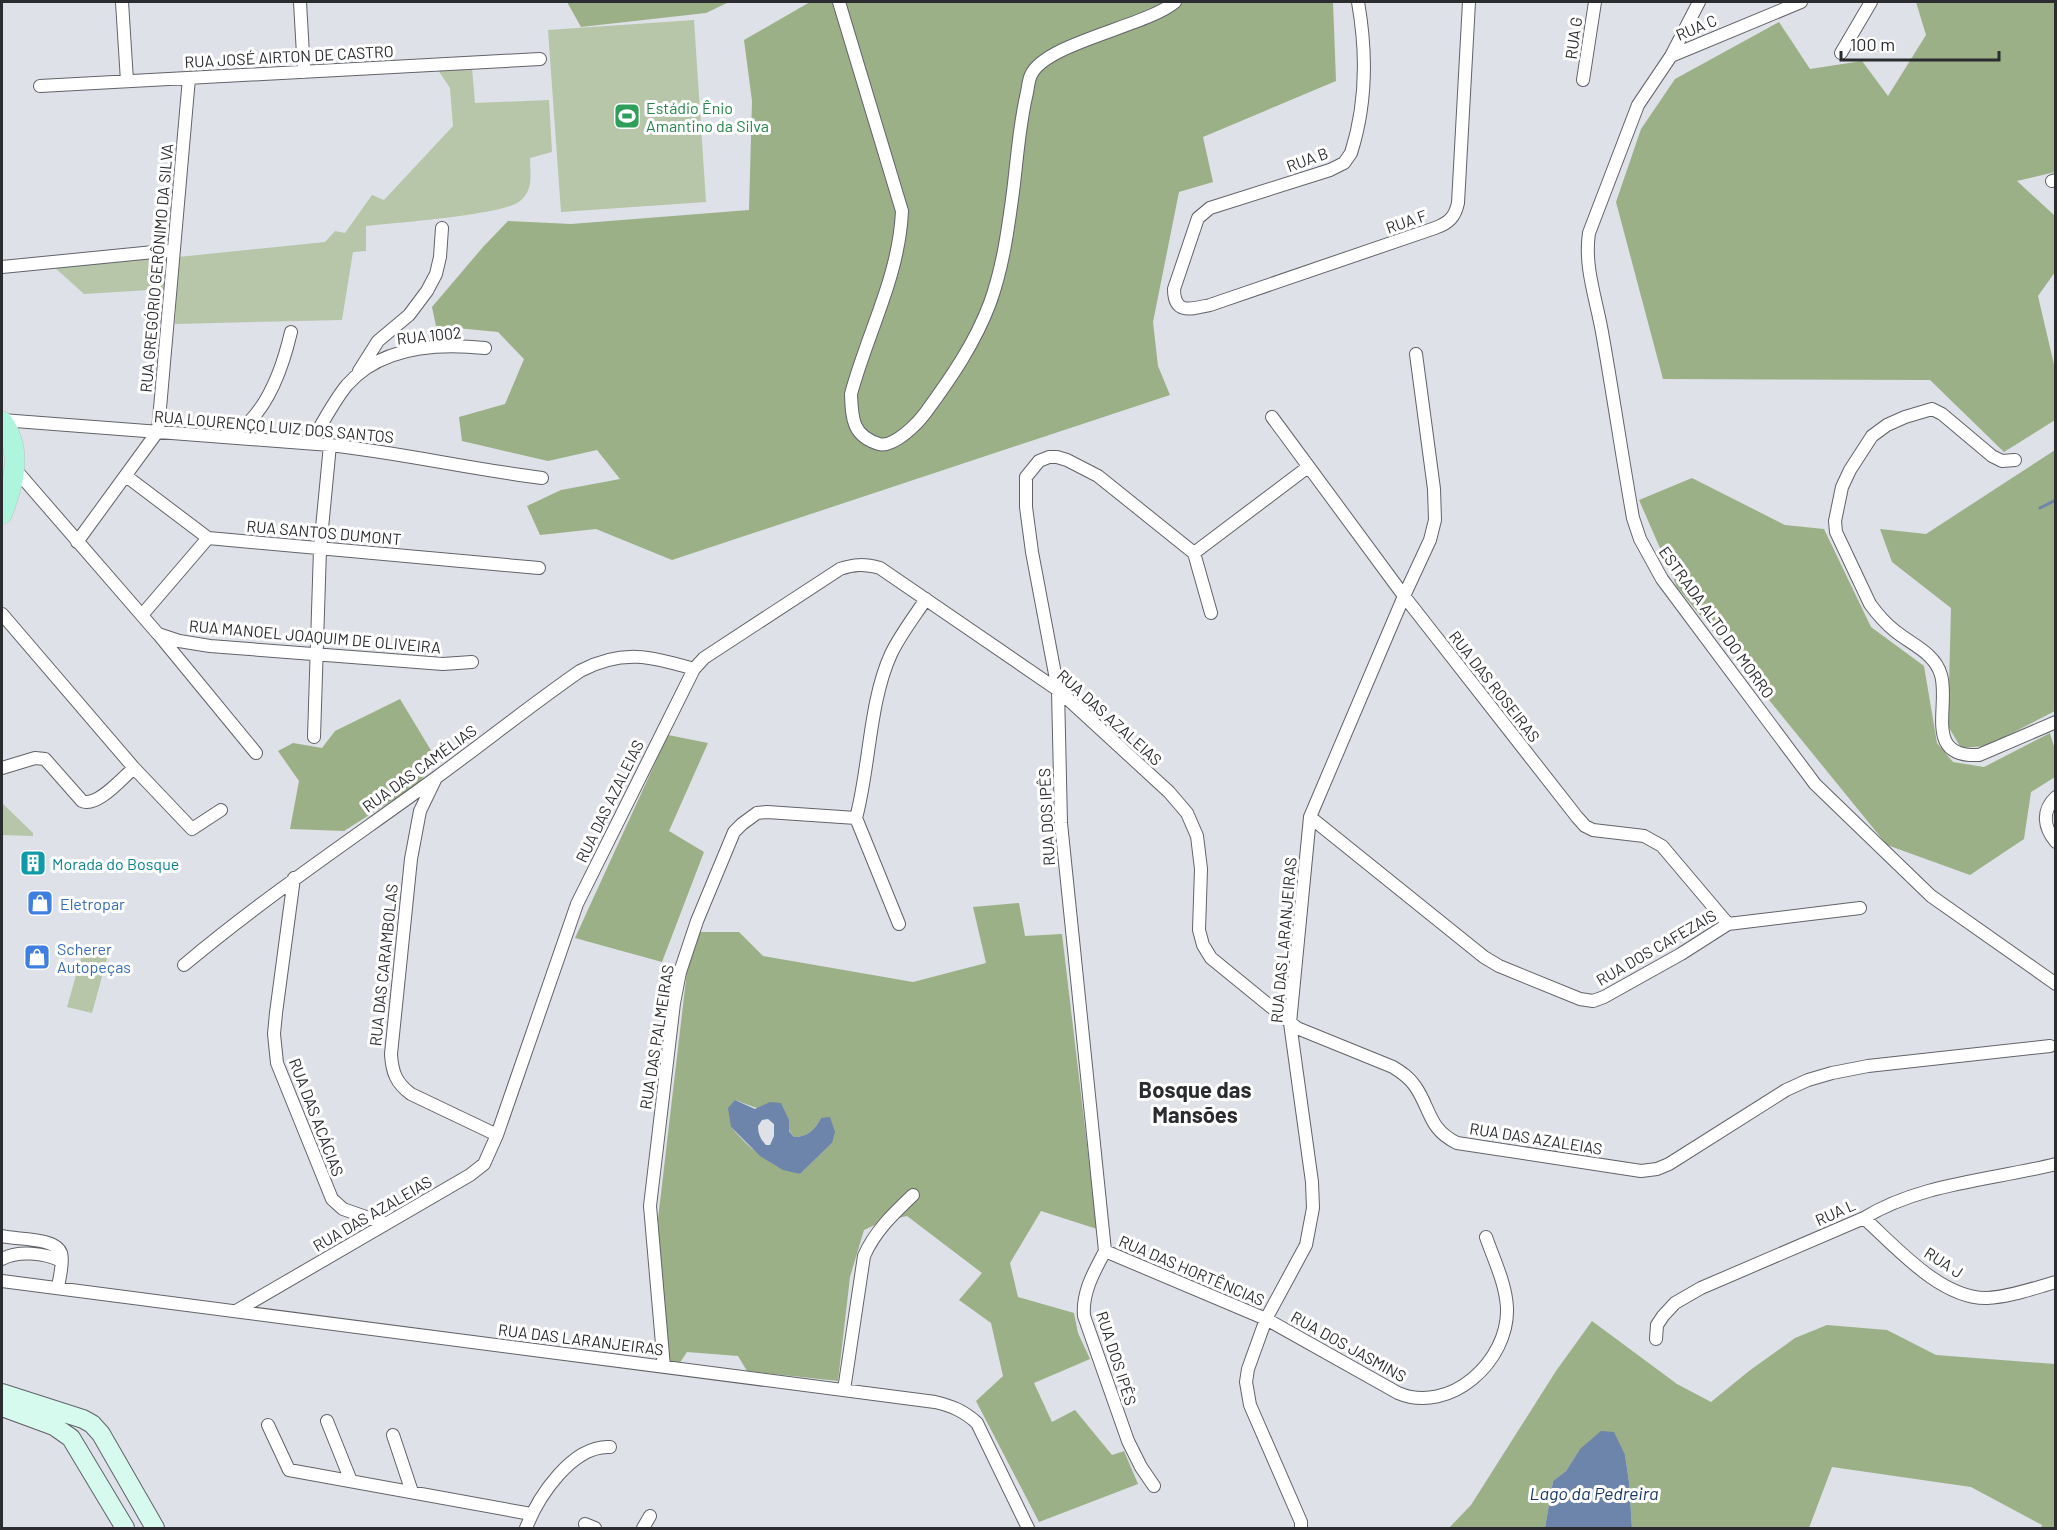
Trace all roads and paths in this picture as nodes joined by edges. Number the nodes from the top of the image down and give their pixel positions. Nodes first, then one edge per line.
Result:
1 (122, 2) edge
2 (300, 2) edge
3 (839, 2) edge
4 (1175, 2) edge
5 (1358, 2) edge
6 (1469, 2) edge
7 (1594, 2) edge
8 (1699, 2) edge
9 (1801, 2) edge
10 (1871, 2) edge
11 (1841, 53) dead end
12 (1671, 56) junction
13 (540, 59) dead end
14 (304, 72) junction
15 (189, 78) junction
16 (1583, 80) dead end
17 (127, 81) junction
18 (40, 86) dead end
19 (442, 228) dead end
20 (174, 250) junction
21 (2, 267) edge
22 (1174, 289) joint
23 (291, 332) dead end
24 (485, 348) dead end
25 (1416, 354) dead end
26 (357, 375) junction
27 (1272, 417) dead end
28 (2, 420) edge
29 (158, 431) junction
30 (224, 436) junction
31 (311, 443) junction
32 (330, 445) junction
33 (2015, 460) dead end
34 (1308, 467) junction
35 (15, 470) junction
36 (126, 476) junction
37 (542, 478) dead end
38 (2, 514) edge
39 (208, 538) junction
40 (78, 542) junction
41 (320, 549) junction
42 (1194, 553) junction
43 (539, 568) dead end
44 (1404, 597) junction
45 (926, 599) junction
46 (1211, 613) dead end
47 (2, 614) edge
48 (142, 615) junction
49 (158, 634) junction
50 (318, 654) junction
51 (472, 662) dead end
52 (694, 669) junction
53 (1058, 690) junction
54 (2055, 722) edge
55 (314, 737) dead end
56 (256, 753) dead end
57 (2, 768) edge
58 (134, 768) junction
59 (436, 778) junction
60 (2055, 797) edge
61 (221, 810) dead end
62 (856, 818) junction
63 (1310, 818) junction
64 (2055, 842) edge
65 (294, 878) junction
66 (1860, 908) dead end
67 (899, 924) dead end
68 (1728, 924) junction
69 (184, 965) dead end
70 (2055, 984) edge
71 (1290, 1023) junction
72 (2050, 1046) dead end
73 (497, 1135) junction
74 (2055, 1164) edge
75 (912, 1195) dead end
76 (1864, 1218) junction
77 (386, 1224) junction
78 (2, 1237) edge
79 (1486, 1237) dead end
80 (31, 1240) junction
81 (1105, 1251) junction
82 (28, 1255) junction
83 (2, 1259) edge
84 (61, 1261) junction
85 (2, 1281) edge
86 (2055, 1282) edge
87 (58, 1288) junction
88 (236, 1311) junction
89 (1266, 1320) junction
90 (1656, 1339) dead end
91 (664, 1366) junction
92 (844, 1390) junction
93 (2, 1393) edge
94 (2, 1407) edge
95 (327, 1420) dead end
96 (268, 1425) dead end
97 (393, 1434) dead end
98 (610, 1447) dead end
99 (351, 1481) junction
100 (1154, 1486) dead end
101 (412, 1492) junction
102 (531, 1514) junction
103 (650, 1516) dead end
104 (125, 1528) edge
105 (155, 1528) edge
106 (526, 1528) edge
107 (643, 1528) edge
108 (1028, 1528) edge
109 (1301, 1528) edge

1 - 17 street
2 - 14 street
3 - 4 street
5 - 22 street, RUA B
6 - 22 street, RUA F
7 - 16 street, RUA G
8 - 12 street, ESTRADA ALTO DO MORRO
9 - 12 street, RUA C
10 - 11 street
12 - 70 street, ESTRADA ALTO DO MORRO
13 - 14 street, RUA JOSÉ AIRTON DE CASTRO
14 - 15 street, RUA JOSÉ AIRTON DE CASTRO
15 - 17 street, RUA JOSÉ AIRTON DE CASTRO
15 - 20 street, RUA GREGÓRIO GERÔNIMO DA SILVA
17 - 18 street, RUA JOSÉ AIRTON DE CASTRO
19 - 26 street
20 - 21 street
20 - 29 street, RUA GREGÓRIO GERÔNIMO DA SILVA
23 - 30 street
24 - 26 street, RUA 1002
25 - 44 street, RUA DAS LARANJEIRAS
26 - 31 street, RUA 1002
27 - 34 street, RUA DAS ROSEIRAS
28 - 29 street, RUA LOURENÇO LUIZ DOS SANTOS
28 - 35 main road
29 - 30 street, RUA LOURENÇO LUIZ DOS SANTOS
29 - 36 street
30 - 31 street, RUA LOURENÇO LUIZ DOS SANTOS
31 - 32 street, RUA LOURENÇO LUIZ DOS SANTOS
32 - 37 street, RUA LOURENÇO LUIZ DOS SANTOS
32 - 41 street
33 - 54 street
34 - 42 street
34 - 44 street, RUA DAS ROSEIRAS
35 - 38 main road
35 - 40 street
36 - 39 street
36 - 40 street
39 - 41 street, RUA SANTOS DUMONT
39 - 48 street
40 - 48 street
41 - 43 street, RUA SANTOS DUMONT
41 - 50 street
42 - 46 street
42 - 53 street, RUA DOS IPÊS
44 - 63 street, RUA DAS LARANJEIRAS
44 - 68 street, RUA DAS ROSEIRAS
45 - 52 street, RUA DAS AZALEIAS
45 - 53 street, RUA DAS AZALEIAS
45 - 62 street
47 - 58 street
48 - 49 street
49 - 50 street, RUA MANOEL JOAQUIM DE OLIVEIRA
49 - 56 street
50 - 51 street, RUA MANOEL JOAQUIM DE OLIVEIRA
50 - 55 street
52 - 59 street, RUA DAS CAMÉLIAS
52 - 73 street, RUA DAS AZALEIAS
53 - 71 street, RUA DAS AZALEIAS
53 - 81 street, RUA DOS IPÊS
57 - 58 street
58 - 61 street
59 - 65 street, RUA DAS CAMÉLIAS
59 - 73 street, RUA DAS CARAMBOLAS
60 - 64 street
62 - 67 street
62 - 91 street, RUA DAS PALMEIRAS
63 - 68 street, RUA DOS CAFEZAIS
63 - 71 street, RUA DAS LARANJEIRAS
65 - 69 street, RUA DAS CAMÉLIAS
65 - 77 street, RUA DAS ACÁCIAS
66 - 68 street, RUA DOS CAFEZAIS
71 - 72 street, RUA DAS AZALEIAS
71 - 89 street, RUA DAS LARANJEIRAS
73 - 77 street, RUA DAS AZALEIAS
74 - 76 street, RUA L
75 - 92 street
76 - 86 street, RUA J
76 - 90 street, RUA L
77 - 88 street, RUA DAS AZALEIAS
78 - 80 street
78 - 83 street
79 - 89 street, RUA DOS JASMINS
80 - 82 street
80 - 84 street
81 - 89 street, RUA DAS HORTÊNCIAS
81 - 100 street, RUA DOS IPÊS
82 - 83 street
82 - 84 street
84 - 87 street
85 - 87 street, RUA DAS LARANJEIRAS
87 - 88 street, RUA DAS LARANJEIRAS
88 - 91 street, RUA DAS LARANJEIRAS
89 - 109 street, RUA DAS LARANJEIRAS
91 - 92 street, RUA DAS LARANJEIRAS
92 - 108 street, RUA DAS LARANJEIRAS
93 - 105 main road
94 - 104 main road
95 - 99 street
96 - 99 street
97 - 101 street
98 - 102 street
99 - 101 street
101 - 102 street
102 - 106 street
103 - 107 street

